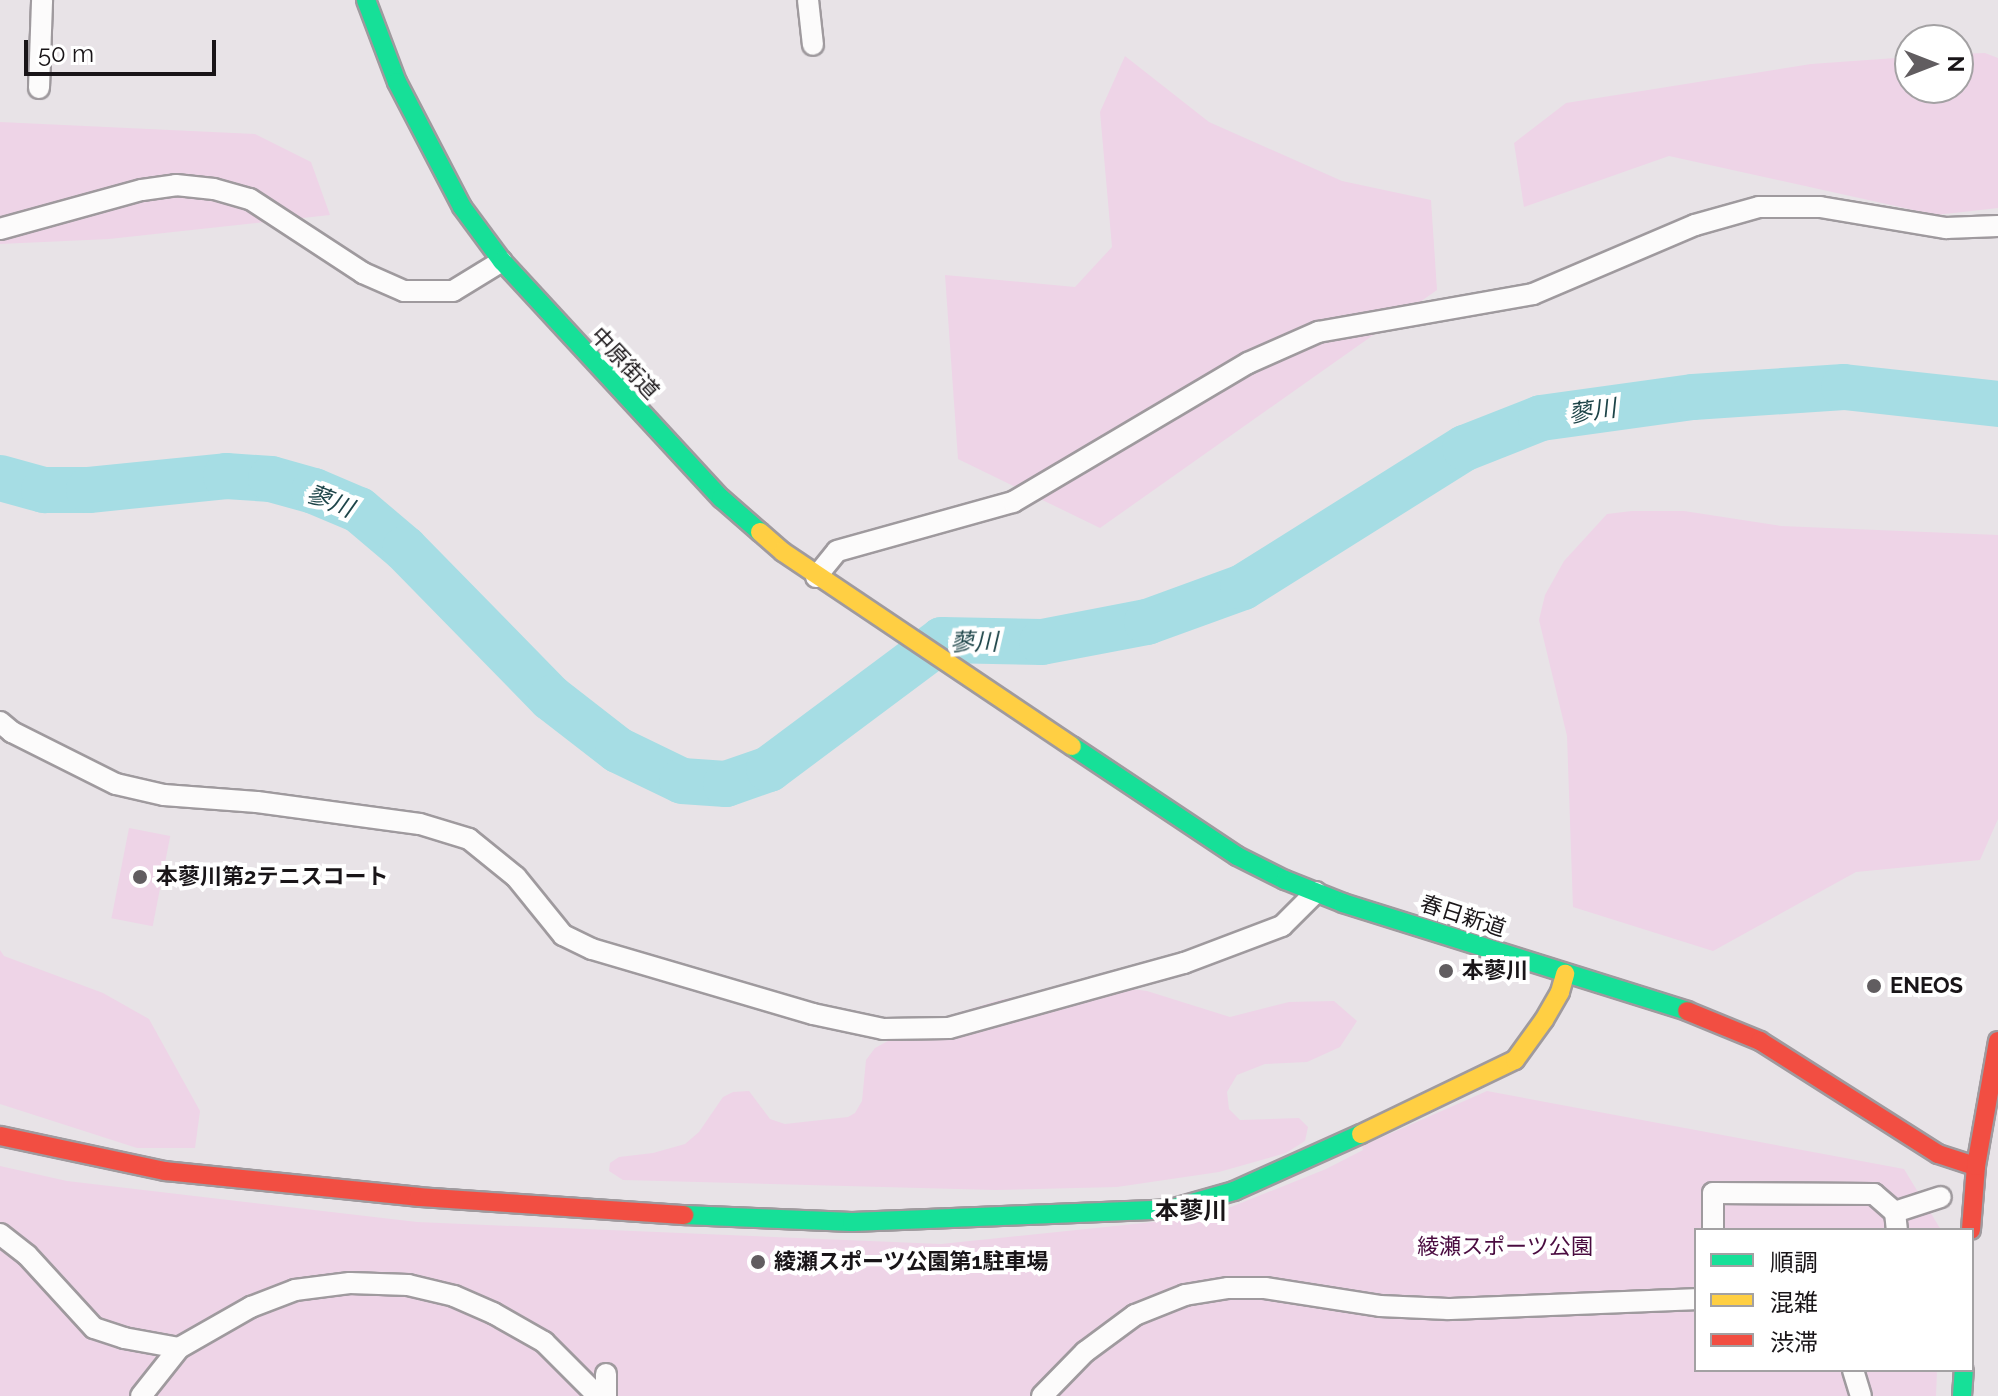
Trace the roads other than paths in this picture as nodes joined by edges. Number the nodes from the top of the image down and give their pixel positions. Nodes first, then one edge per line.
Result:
1 (42, 0) edge
2 (366, 0) edge
3 (808, 0) edge
4 (813, 45) dead end
5 (39, 88) dead end
6 (1998, 226) edge
7 (0, 229) edge
8 (502, 261) junction
9 (816, 577) junction
10 (955, 669) joint
11 (0, 722) edge
12 (1316, 892) junction
13 (1565, 974) junction
14 (1998, 1041) edge
15 (0, 1136) edge
16 (1976, 1166) junction
17 (1998, 1176) edge
18 (1941, 1197) dead end
19 (1896, 1221) edge
20 (1713, 1228) edge
21 (1971, 1228) edge
22 (0, 1234) edge
23 (1694, 1299) edge
24 (179, 1348) junction
25 (1854, 1372) edge
26 (1964, 1372) edge
27 (606, 1374) dead end
28 (141, 1396) edge
29 (598, 1396) edge
30 (606, 1396) edge
31 (1042, 1396) edge
32 (1861, 1396) edge
33 (1962, 1396) edge

1 - 5 street
2 - 8 main road, 中原街道
3 - 4 street
6 - 9 street
7 - 8 street
8 - 9 main road, 中原街道
9 - 10 main road, 中原街道
10 - 12 main road, 春日新道
11 - 12 street
12 - 13 main road, 春日新道
13 - 15 main road
13 - 16 main road, 春日新道
14 - 16 main road
16 - 17 street
16 - 21 main road
18 - 19 street
19 - 20 street
22 - 24 street
23 - 31 street
24 - 28 street
24 - 29 street
25 - 32 street
26 - 33 main road
27 - 30 street

